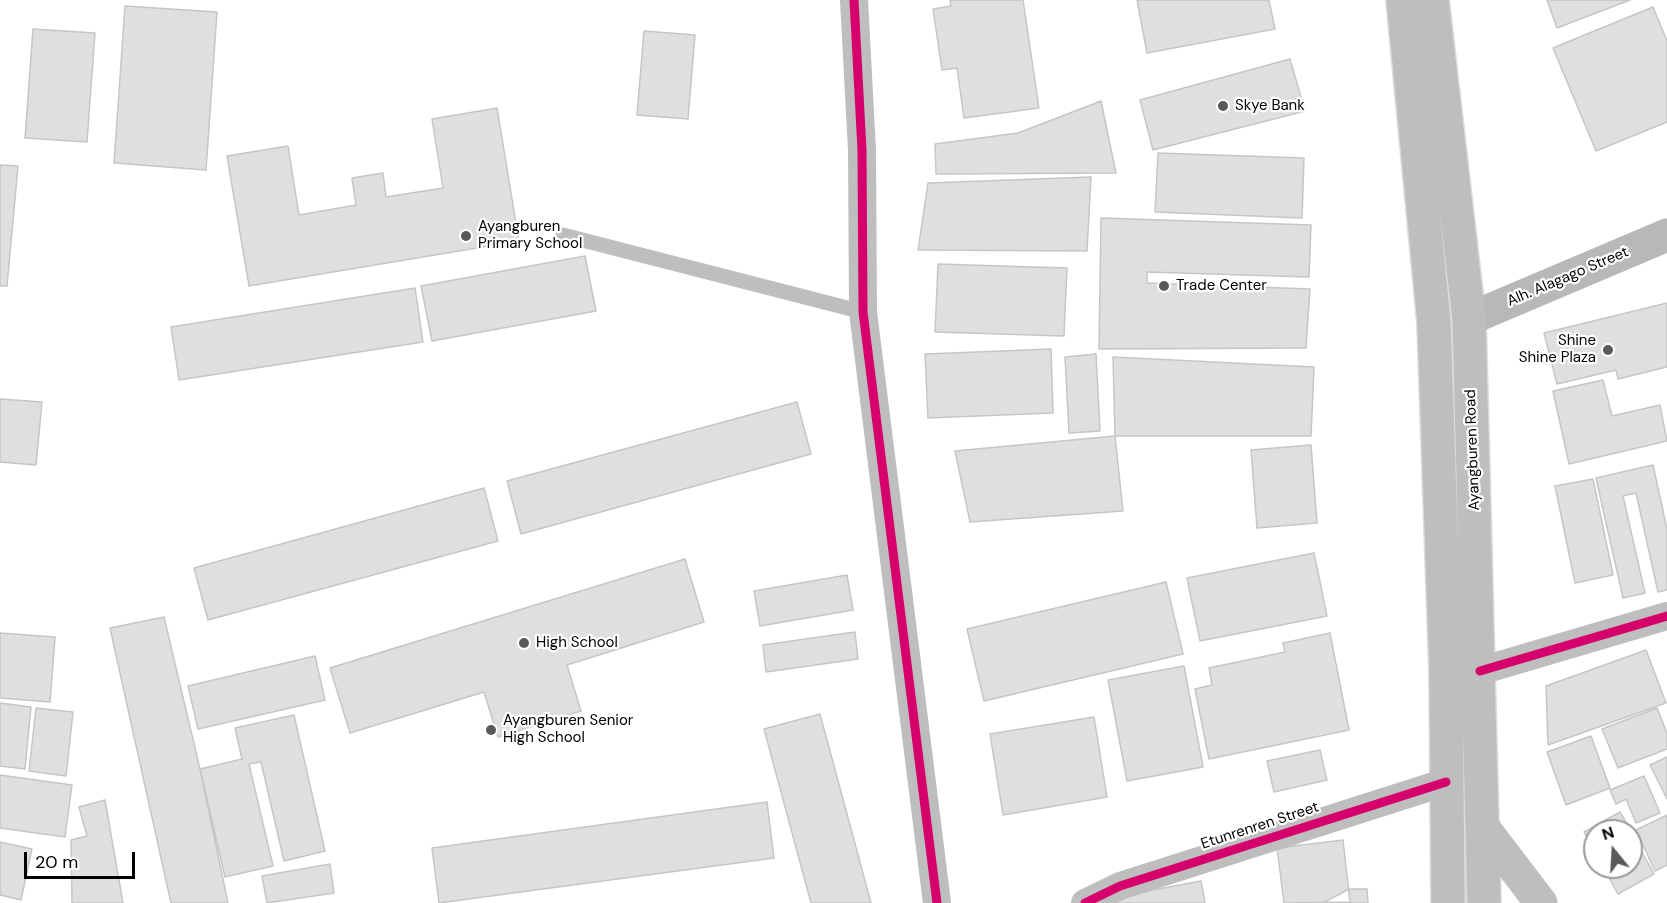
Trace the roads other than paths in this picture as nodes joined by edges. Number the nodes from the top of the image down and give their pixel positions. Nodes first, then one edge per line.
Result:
1 (854, 0) edge
2 (1403, 0) edge
3 (1432, 0) edge
4 (563, 234) dead end
5 (1667, 235) edge
6 (863, 312) junction
7 (1469, 319) junction
8 (1667, 616) edge
9 (1480, 671) junction
10 (1446, 782) junction
11 (1483, 828) junction
12 (937, 903) edge
13 (1085, 903) edge
14 (1448, 903) edge
15 (1484, 903) edge
16 (1540, 903) edge

1 - 6 street
2 - 10 main road
3 - 7 main road, Ayangburen Road
4 - 6 lane
5 - 7 main road, Alh. Alagago Street
6 - 12 street
7 - 9 main road, Ayangburen Road
8 - 9 street
9 - 11 main road, Ayangburen Road
10 - 13 street, Etunrenren Street
10 - 14 main road
11 - 15 main road, Ayangburen Road
11 - 16 main road

